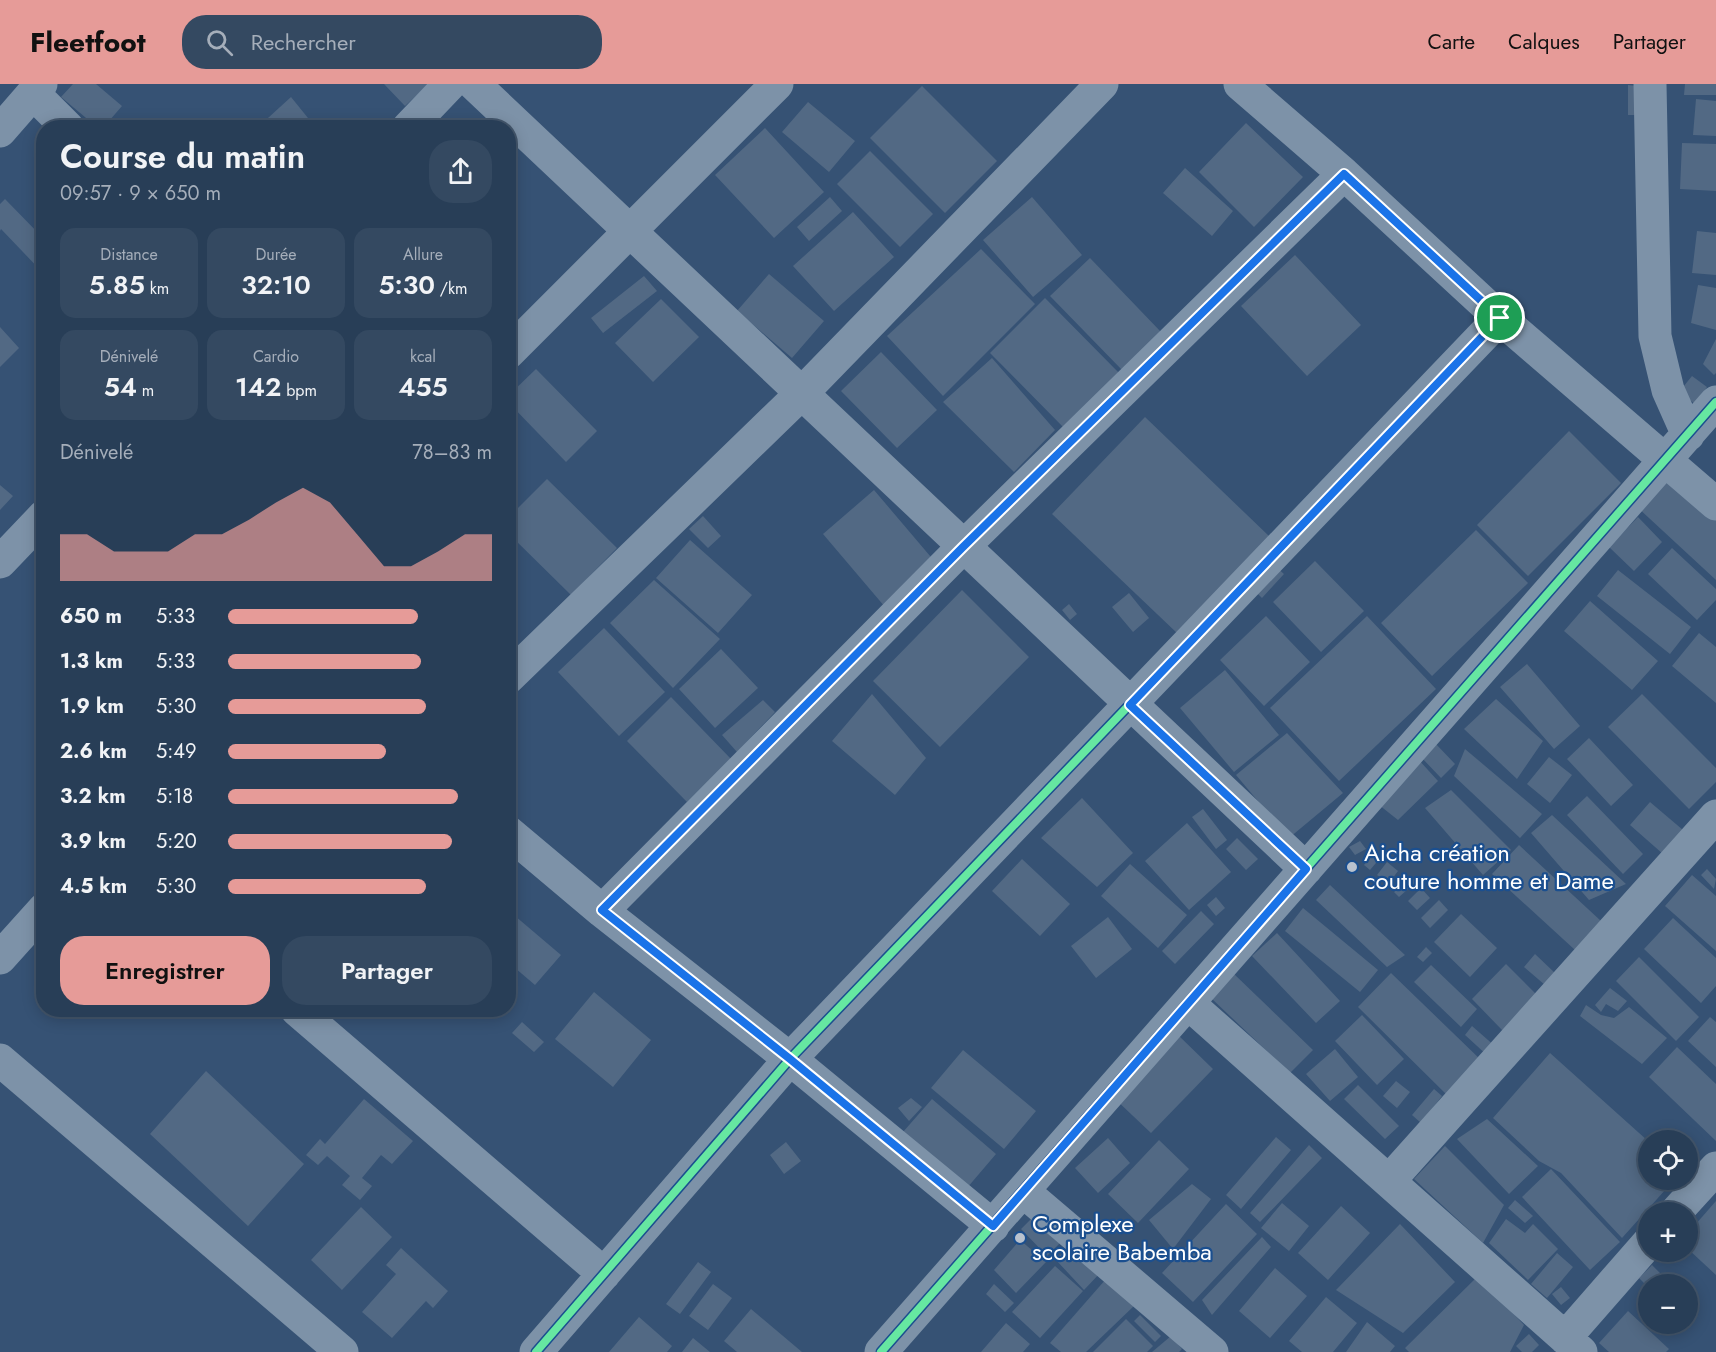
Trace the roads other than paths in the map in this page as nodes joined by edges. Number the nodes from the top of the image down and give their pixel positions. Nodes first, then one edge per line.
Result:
1 (450, 84) edge
2 (474, 84) edge
3 (777, 84) edge
4 (1102, 84) edge
5 (1240, 84) edge
6 (1650, 84) edge
7 (37, 88) edge
8 (62, 120) edge
9 (416, 120) edge
10 (512, 120) edge
11 (516, 124) edge
12 (0, 131) edge
13 (1344, 174) junction
14 (630, 232) junction
15 (1500, 318) junction
16 (516, 345) edge
17 (802, 393) junction
18 (1716, 402) edge
19 (1688, 435) junction
20 (1665, 461) junction
21 (1716, 504) edge
22 (36, 524) edge
23 (963, 547) junction
24 (0, 562) edge
25 (516, 670) edge
26 (1130, 705) junction
27 (1716, 816) edge
28 (516, 839) edge
29 (1306, 869) junction
30 (602, 910) junction
31 (36, 918) edge
32 (0, 958) edge
33 (1188, 1003) junction
34 (305, 1017) edge
35 (790, 1059) junction
36 (0, 1060) edge
37 (1716, 1167) edge
38 (1389, 1181) junction
39 (1023, 1191) junction
40 (1685, 1202) edge
41 (993, 1226) junction
42 (1638, 1257) edge
43 (604, 1274) junction
44 (1573, 1345) edge
45 (342, 1352) edge
46 (536, 1352) edge
47 (881, 1352) edge
48 (1212, 1352) edge

1 - 9 street
2 - 10 street
3 - 14 street
4 - 17 street
5 - 13 street
6 - 19 street
7 - 8 street
7 - 12 street
11 - 14 street
13 - 15 street
13 - 23 street
14 - 16 street
14 - 17 street
15 - 20 street
15 - 26 street
17 - 23 street
17 - 25 street
18 - 19 street
19 - 20 street
20 - 21 street
20 - 29 street
22 - 24 street
23 - 26 street
23 - 30 street
26 - 29 street
26 - 35 street
27 - 38 street
28 - 30 street
29 - 33 street
30 - 35 street
31 - 32 street
33 - 38 street
33 - 39 street
34 - 43 street
35 - 41 street
35 - 43 street
36 - 45 street
37 - 40 street
38 - 44 street
39 - 41 street
39 - 48 street
41 - 47 street
42 - 44 street
43 - 46 street

